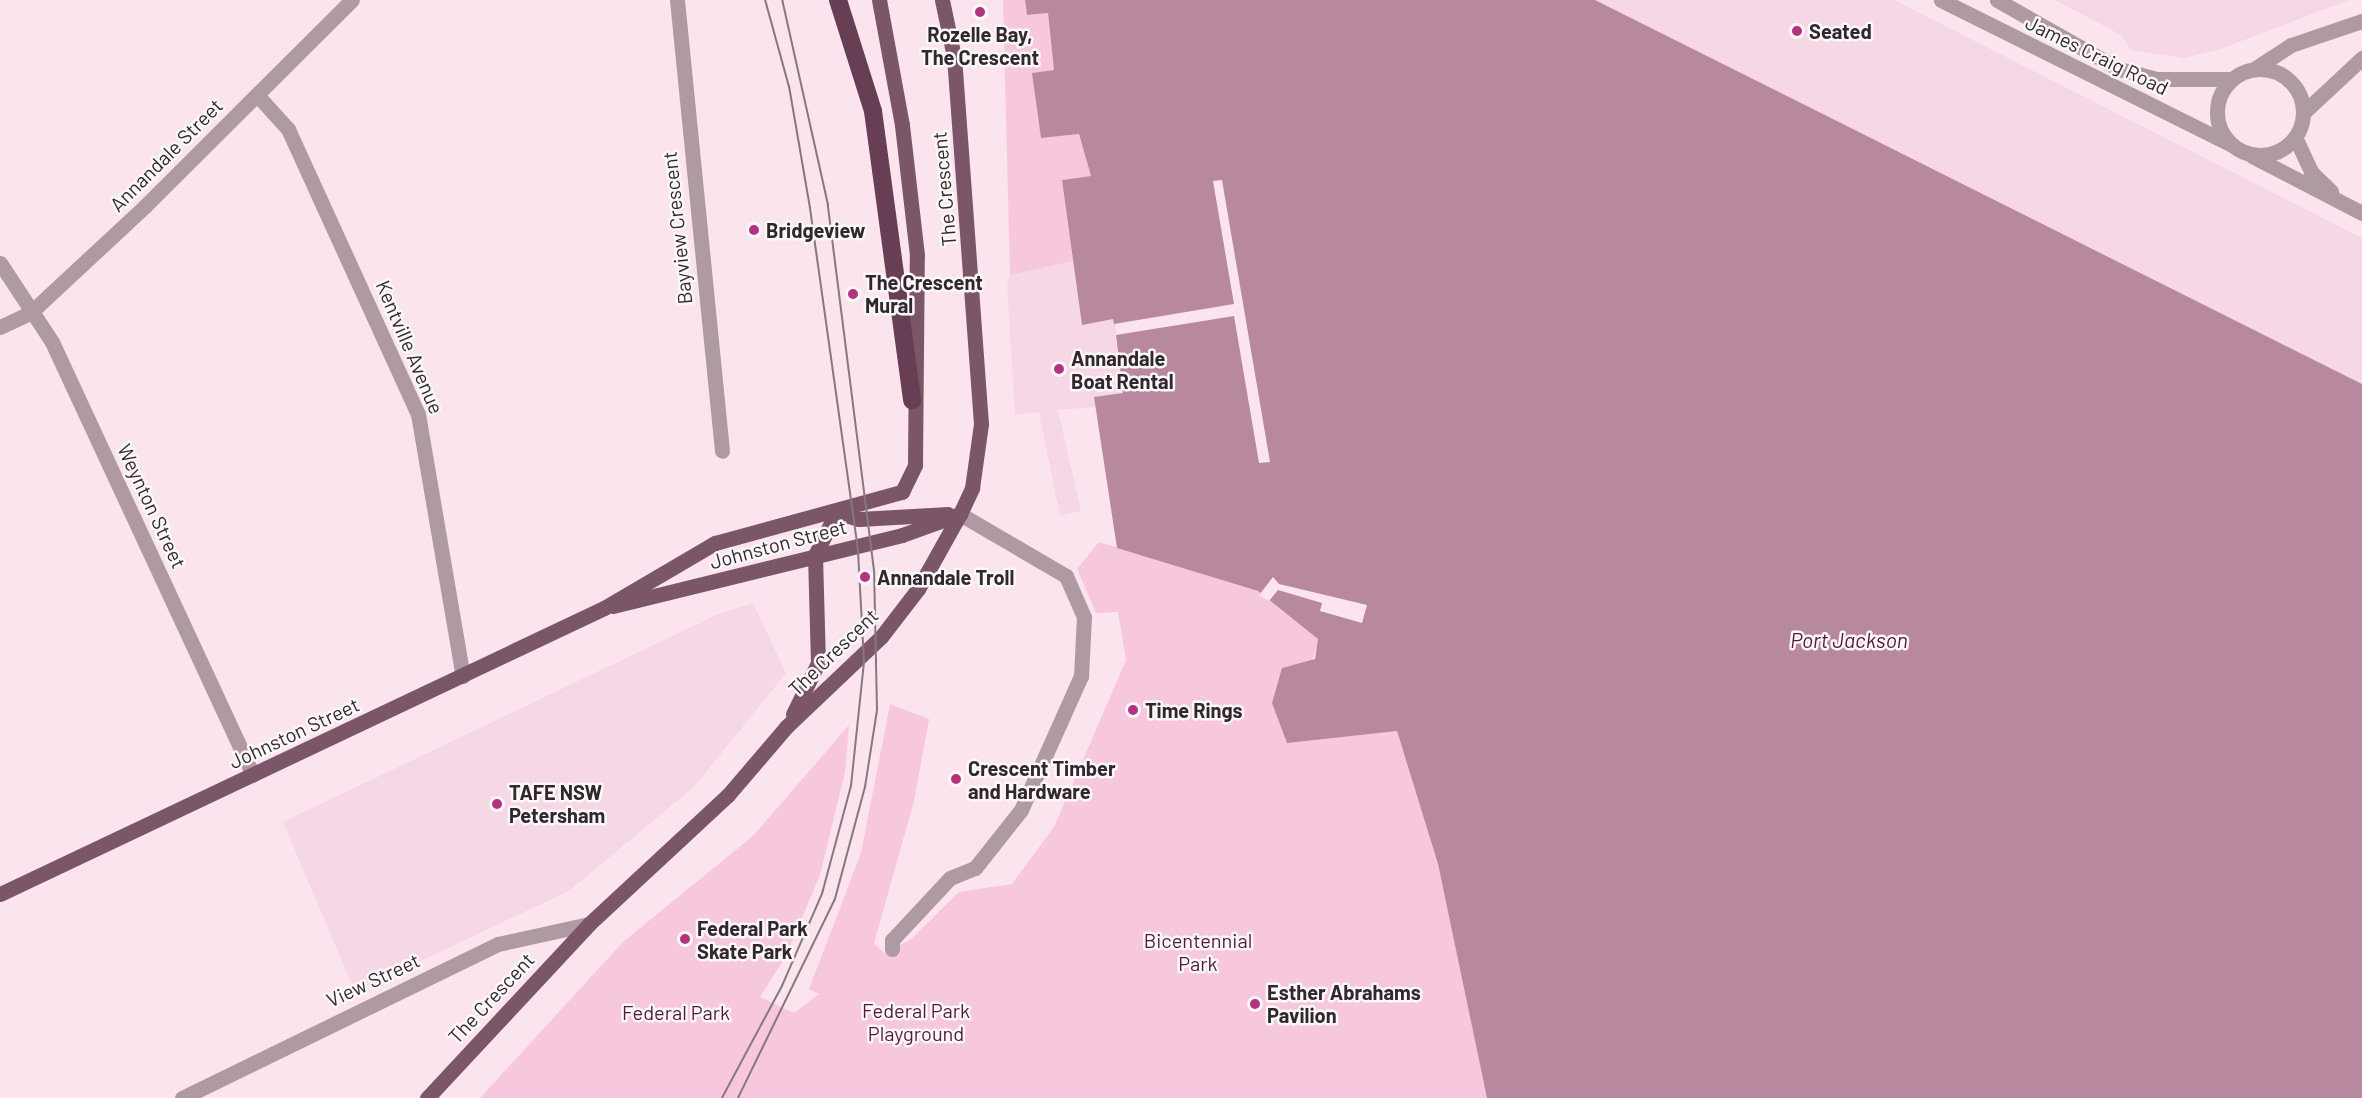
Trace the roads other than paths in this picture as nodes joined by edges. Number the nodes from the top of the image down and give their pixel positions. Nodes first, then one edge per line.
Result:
1 (352, 0) edge
2 (677, 0) edge
3 (879, 0) edge
4 (942, 0) edge
5 (1941, 0) edge
6 (1997, 0) edge
7 (840, 4) edge
8 (2362, 21) edge
9 (2362, 58) edge
10 (2254, 69) junction
11 (2232, 79) junction
12 (257, 95) junction
13 (2303, 113) junction
14 (2295, 137) junction
15 (2241, 149) junction
16 (2344, 204) junction
17 (2362, 213) edge
18 (0, 263) edge
19 (30, 313) junction
20 (0, 327) edge
21 (912, 400) junction
22 (722, 452) dead end
23 (911, 482) joint
24 (836, 513) junction
25 (960, 514) junction
26 (815, 555) junction
27 (604, 608) junction
28 (463, 676) junction
29 (786, 727) junction
30 (253, 775) junction
31 (0, 894) edge
32 (589, 924) junction
33 (892, 949) dead end
34 (182, 1098) edge
35 (427, 1098) edge

1 - 12 street, Annandale Street
2 - 22 street, Bayview Crescent
3 - 21 main road, The Crescent
4 - 25 main road, The Crescent
5 - 15 street, James Craig Road
6 - 11 street, James Craig Road
7 - 21 highway
8 - 10 street
9 - 13 street
10 - 11 street
10 - 13 street
11 - 15 street
12 - 19 street, Annandale Street
12 - 28 street, Kentville Avenue
13 - 14 street
14 - 15 street
14 - 16 street
15 - 16 street, James Craig Road
16 - 17 street, James Craig Road
18 - 19 street, Weynton Street
19 - 20 street, Annandale Street
19 - 30 street, Weynton Street
21 - 23 main road, The Crescent
23 - 24 main road, Johnston Street
24 - 25 main road
24 - 26 main road
24 - 27 main road, Johnston Street
25 - 26 main road, Johnston Street
25 - 29 main road, The Crescent
25 - 33 street
26 - 27 main road, Johnston Street
26 - 29 main road
27 - 28 main road, Johnston Street
28 - 30 main road, Johnston Street
29 - 32 main road, The Crescent
30 - 31 main road, Johnston Street
32 - 34 street, View Street
32 - 35 main road, The Crescent

